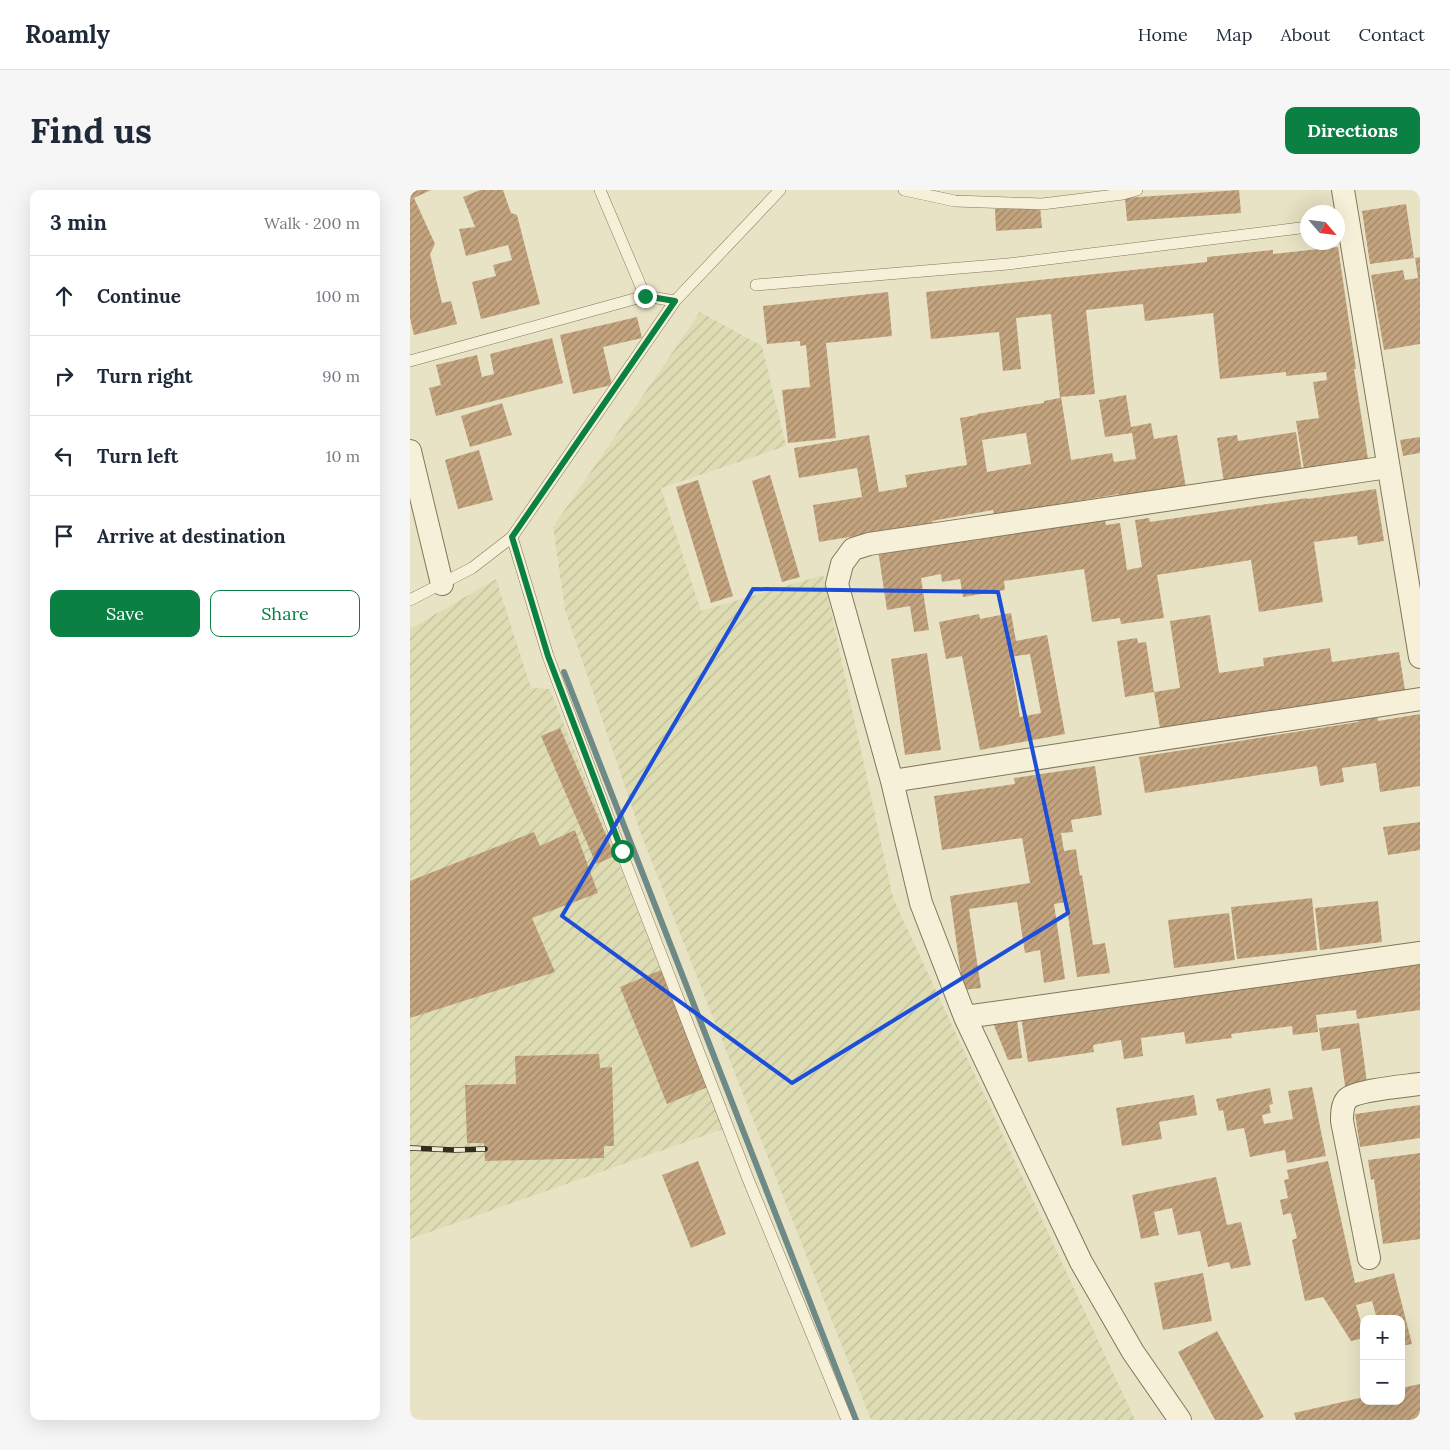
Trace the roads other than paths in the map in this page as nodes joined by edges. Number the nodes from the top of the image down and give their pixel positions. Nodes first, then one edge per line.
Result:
1 (600, 190) edge
2 (780, 190) edge
3 (904, 190) edge
4 (1137, 190) edge
5 (1343, 190) edge
6 (943, 194) edge
7 (1343, 205) edge
8 (1300, 228) edge
9 (1345, 233) edge
10 (756, 284) dead end
11 (645, 296) junction
12 (675, 301) junction
13 (410, 361) edge
14 (410, 451) edge
15 (1388, 467) junction
16 (512, 537) junction
17 (442, 584) junction
18 (410, 600) edge
19 (1420, 658) edge
20 (1420, 699) edge
21 (892, 780) junction
22 (1420, 953) edge
23 (965, 1017) junction
24 (1420, 1084) edge
25 (1369, 1258) dead end
26 (847, 1420) edge
27 (1180, 1420) edge

1 - 11 lane
2 - 12 lane
3 - 6 lane
4 - 6 lane
5 - 7 street
8 - 10 lane
9 - 15 street
11 - 12 lane
11 - 13 lane
12 - 16 lane
14 - 17 street
15 - 19 street
15 - 21 street
16 - 17 lane
16 - 26 lane
17 - 18 lane
20 - 21 street
21 - 23 street
22 - 23 street
23 - 27 street
24 - 25 street

